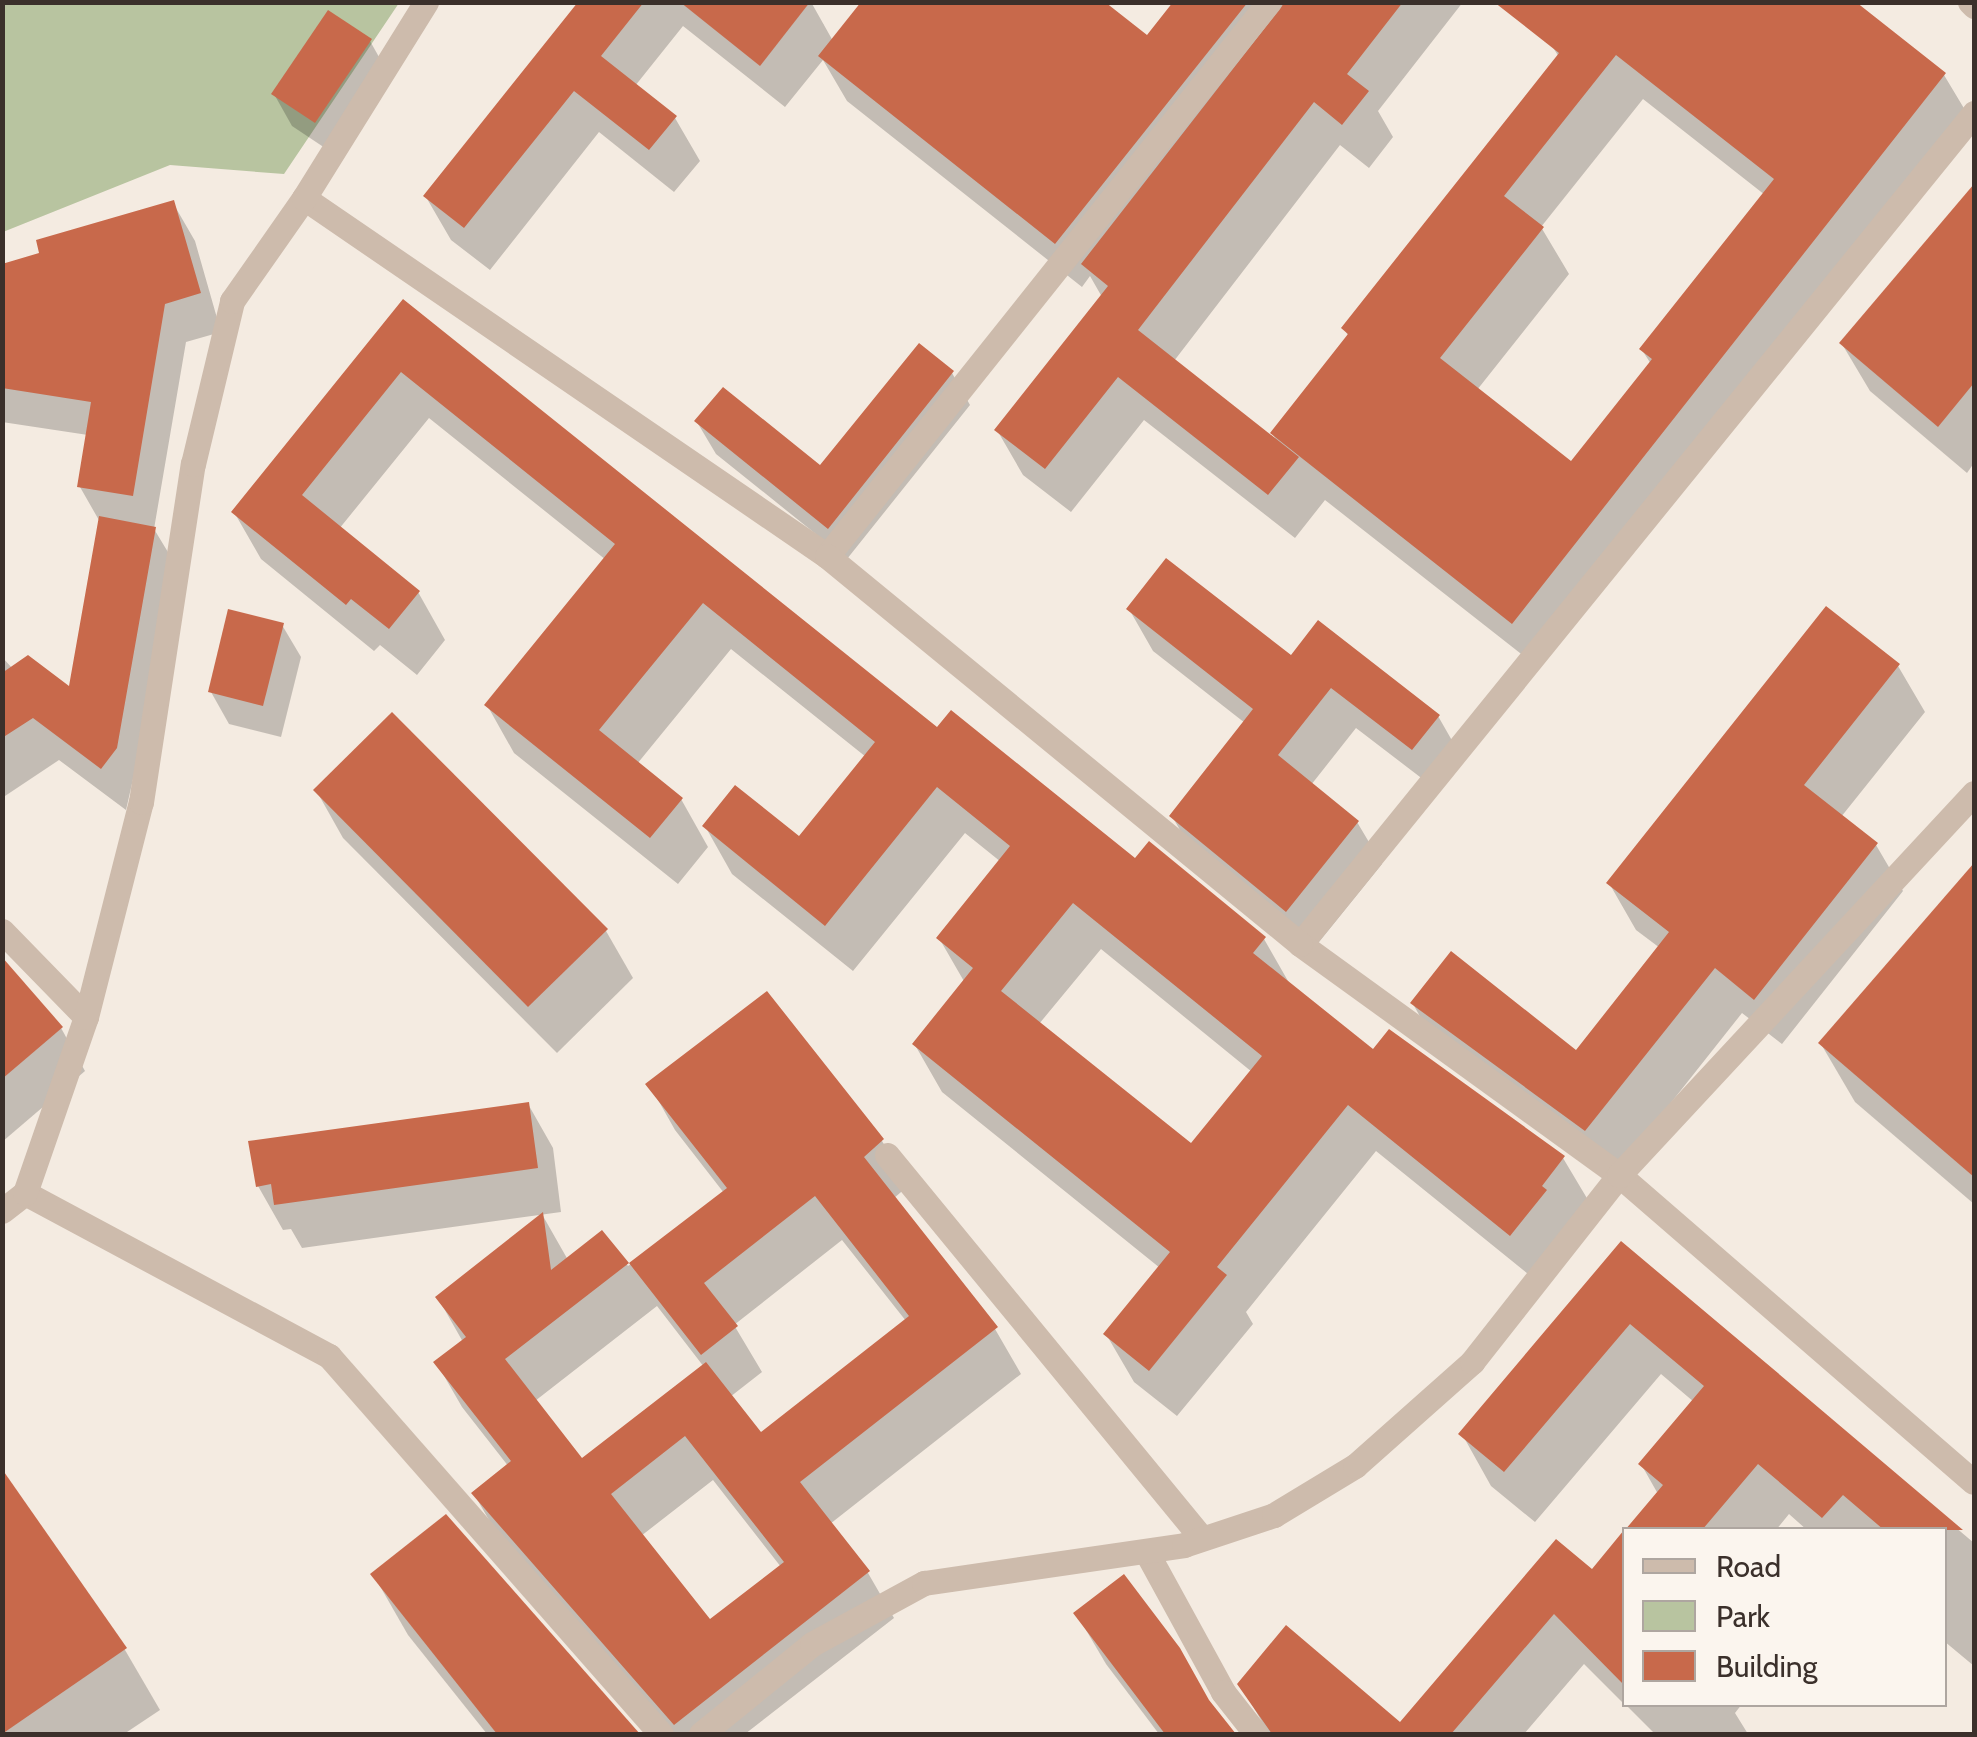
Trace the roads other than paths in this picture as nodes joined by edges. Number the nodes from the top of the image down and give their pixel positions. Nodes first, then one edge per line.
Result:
1 (426, 2) edge
2 (1269, 2) edge
3 (1974, 113) edge
4 (304, 198) junction
5 (827, 556) junction
6 (1974, 793) edge
7 (2, 931) edge
8 (1300, 944) junction
9 (86, 1017) junction
10 (887, 1155) dead end
11 (1620, 1175) junction
12 (25, 1194) junction
13 (2, 1211) edge
14 (1974, 1482) edge
15 (1202, 1538) junction
16 (1147, 1553) junction
17 (660, 1734) edge
18 (701, 1734) edge
19 (1256, 1734) edge

1 - 4 street
2 - 5 street
3 - 8 street
4 - 5 street
4 - 9 street
5 - 8 street
6 - 11 street
7 - 9 street
8 - 11 street
9 - 12 street
10 - 15 street
11 - 14 street
11 - 15 street
12 - 13 street
12 - 17 street
15 - 16 street
16 - 18 street
16 - 19 street

